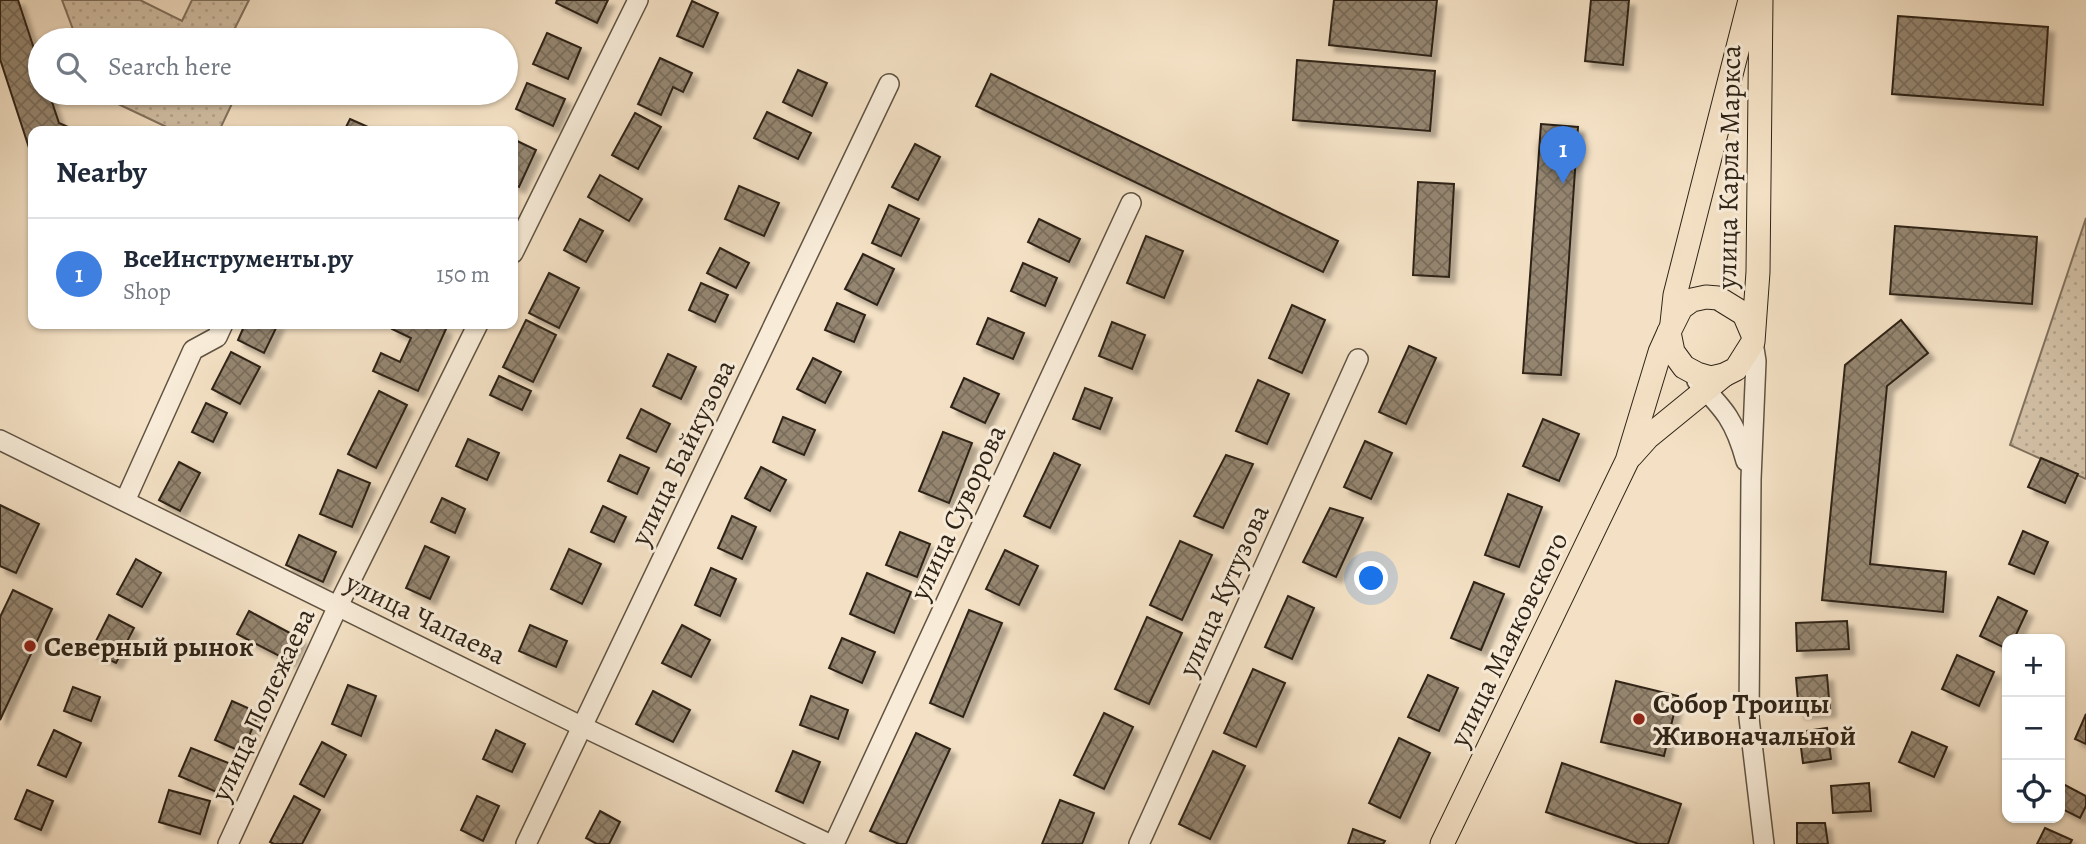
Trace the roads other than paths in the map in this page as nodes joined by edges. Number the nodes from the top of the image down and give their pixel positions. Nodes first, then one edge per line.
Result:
1 (638, 0) edge
2 (1750, 0) edge
3 (1761, 0) edge
4 (889, 84) dead end
5 (1130, 203) dead end
6 (518, 243) edge
7 (1670, 328) junction
8 (221, 329) edge
9 (476, 329) edge
10 (1753, 338) junction
11 (1358, 359) dead end
12 (1684, 367) junction
13 (1724, 375) junction
14 (1707, 391) junction
15 (0, 440) edge
16 (1627, 461) junction
17 (1751, 479) junction
18 (125, 501) junction
19 (338, 606) junction
20 (581, 726) junction
21 (228, 844) edge
22 (526, 844) edge
23 (831, 844) edge
24 (1139, 844) edge
25 (1442, 844) edge
26 (1764, 844) edge

1 - 6 street
2 - 7 main road
3 - 10 main road, улица Карла Маркса
4 - 20 street, улица Байкузова
5 - 23 street, улица Суворова
7 - 10 main road
7 - 12 main road
7 - 16 main road, улица Маяковского
8 - 18 street
9 - 19 street, улица Полежаева
10 - 13 main road
10 - 17 street, улица Карла Маркса
11 - 24 street, улица Кутузова
12 - 13 main road
12 - 14 street, улица Карла Маркса
13 - 14 main road, улица Маяковского
14 - 16 main road, улица Маяковского
14 - 17 street, улица Карла Маркса
15 - 18 street, улица Чапаева
16 - 25 main road, улица Маяковского
17 - 26 street, улица Карла Маркса
18 - 19 street, улица Чапаева
19 - 20 street, улица Чапаева
19 - 21 street, улица Полежаева
20 - 22 street, улица Байкузова
20 - 23 street, улица Чапаева

